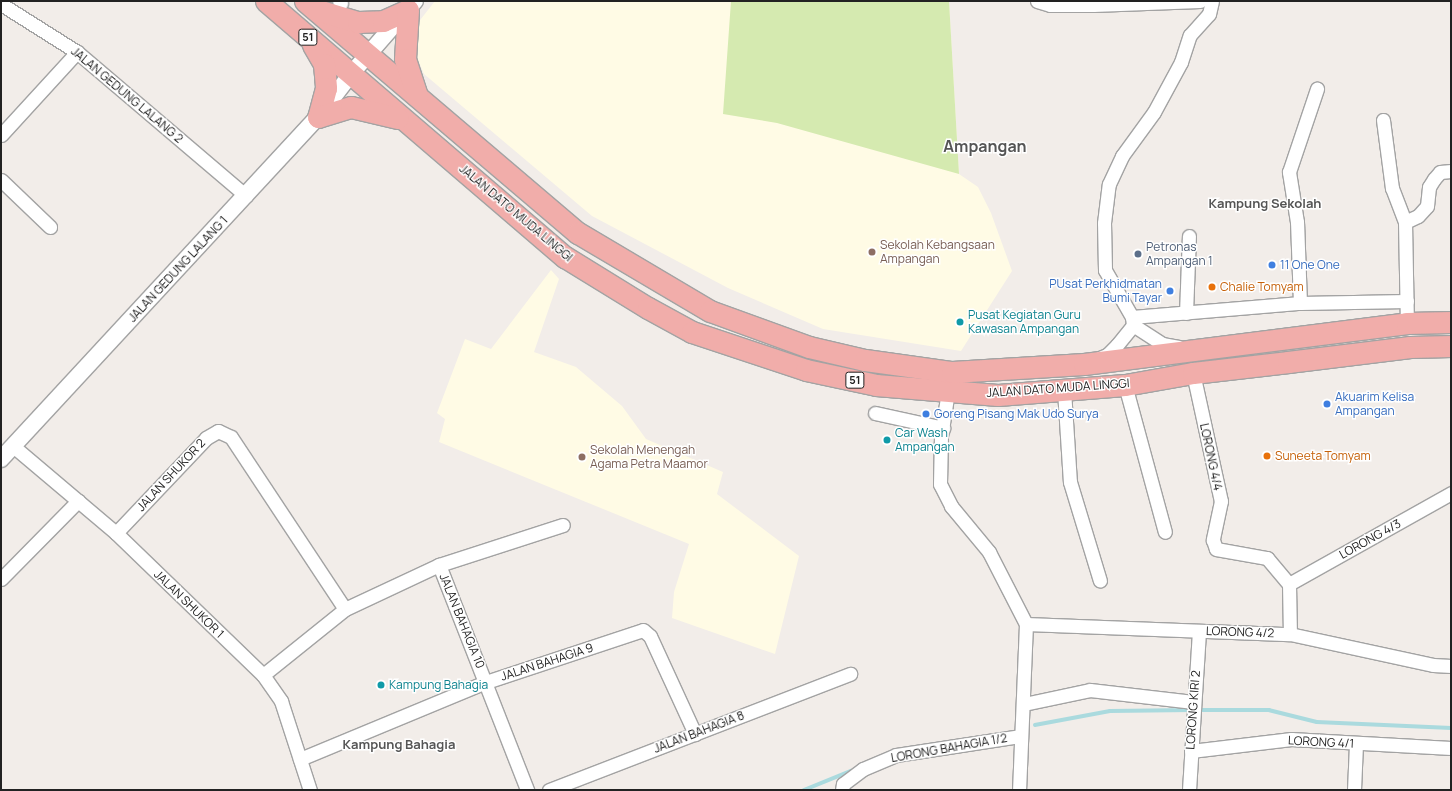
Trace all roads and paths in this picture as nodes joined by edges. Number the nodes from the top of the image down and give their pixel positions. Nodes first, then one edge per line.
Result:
1 (266, 1) edge
2 (1037, 1) edge
3 (1200, 1) edge
4 (1212, 1) edge
5 (1, 4) edge
6 (310, 5) edge
7 (411, 5) edge
8 (309, 38) junction
9 (77, 52) junction
10 (368, 55) junction
11 (351, 74) junction
12 (1317, 89) dead end
13 (417, 97) junction
14 (318, 117) junction
15 (1383, 120) dead end
16 (408, 122) junction
17 (1, 135) edge
18 (1451, 170) edge
19 (1, 180) edge
20 (246, 196) junction
21 (1405, 222) junction
22 (50, 227) dead end
23 (1189, 236) dead end
24 (1407, 301) junction
25 (1300, 304) junction
26 (1186, 313) junction
27 (1132, 321) junction
28 (1451, 322) edge
29 (1407, 323) junction
30 (1451, 346) edge
31 (1190, 349) junction
32 (1084, 364) junction
33 (1193, 373) junction
34 (1125, 385) junction
35 (1064, 390) junction
36 (948, 391) junction
37 (875, 413) dead end
38 (943, 428) junction
39 (13, 446) junction
40 (1, 459) edge
41 (1451, 493) edge
42 (78, 500) junction
43 (563, 525) dead end
44 (1165, 532) dead end
45 (116, 533) junction
46 (439, 565) junction
47 (1, 579) edge
48 (1100, 580) dead end
49 (1289, 584) junction
50 (345, 609) junction
51 (1026, 624) junction
52 (1199, 630) junction
53 (1290, 634) junction
54 (1451, 666) edge
55 (850, 674) dead end
56 (263, 675) junction
57 (486, 682) junction
58 (1024, 704) junction
59 (1193, 708) junction
60 (695, 734) junction
61 (1020, 736) junction
62 (1356, 744) junction
63 (1451, 748) edge
64 (1191, 751) junction
65 (300, 759) junction
66 (310, 790) edge
67 (527, 790) edge
68 (549, 790) edge
69 (842, 790) edge
70 (1019, 790) edge
71 (1189, 790) edge
72 (1354, 790) edge

1 - 8 highway, 51
2 - 3 street
4 - 27 street
5 - 9 street, JALAN GEDUNG LALANG 2
6 - 7 highway
6 - 10 highway, 51
7 - 10 street, JALAN GEDUNG LALANG 1
7 - 13 highway
8 - 11 highway, 51
8 - 14 highway
9 - 17 street
9 - 20 street, JALAN GEDUNG LALANG 2
10 - 11 street, JALAN GEDUNG LALANG 1
10 - 13 highway, JALAN DATO MUDA LINGGI / 51
11 - 14 street, JALAN GEDUNG LALANG 1
11 - 16 highway, JALAN DATO MUDA LINGGI / 51
12 - 25 street
13 - 32 highway, JALAN DATO MUDA LINGGI / 51
14 - 16 highway
14 - 20 street, JALAN GEDUNG LALANG 1
15 - 21 street
16 - 36 highway, JALAN DATO MUDA LINGGI / 51
18 - 21 street
19 - 22 street
20 - 39 street, JALAN GEDUNG LALANG 1
21 - 24 street
23 - 26 street
24 - 25 street
24 - 29 street
25 - 26 street
26 - 27 street
27 - 31 street
27 - 32 street
28 - 29 highway, JALAN DATO MUDA LINGGI / 51
29 - 31 highway, JALAN DATO MUDA LINGGI / 51
30 - 33 highway, JALAN DATO MUDA LINGGI / 51
31 - 32 highway, JALAN DATO MUDA LINGGI / 51
33 - 34 highway, JALAN DATO MUDA LINGGI / 51
33 - 49 street, LORONG 4/4
34 - 35 highway, JALAN DATO MUDA LINGGI / 51
34 - 44 street
35 - 36 highway, JALAN DATO MUDA LINGGI / 51
35 - 48 street
36 - 38 street
37 - 38 street
38 - 51 street
39 - 40 street, JALAN GEDUNG LALANG 1
39 - 42 street
41 - 49 street, LORONG 4/3
42 - 45 street
42 - 47 street
43 - 46 street, JALAN BAHAGIA 10
45 - 50 street, JALAN SHUKOR 2
45 - 56 street, JALAN SHUKOR 1
46 - 50 street, JALAN BAHAGIA 10
46 - 57 street, JALAN BAHAGIA 10
49 - 53 street
50 - 56 street, JALAN BAHAGIA 10
51 - 52 street, LORONG 4/2
51 - 58 street
52 - 53 street, LORONG 4/2
52 - 59 street, LORONG KIRI 2
53 - 54 street, LORONG 4/2
55 - 60 street, JALAN BAHAGIA 8
56 - 65 street, JALAN SHUKOR 1
57 - 60 street, JALAN BAHAGIA 9
57 - 65 street, JALAN BAHAGIA 9
57 - 67 street, JALAN BAHAGIA 10
58 - 59 street
58 - 61 street
59 - 64 street, LORONG KIRI 2
60 - 68 street, JALAN BAHAGIA 8
61 - 69 street, LORONG BAHAGIA 1/2
61 - 70 street
62 - 63 street, LORONG 4/1
62 - 64 street, LORONG 4/1
62 - 72 street
64 - 71 street, LORONG KIRI 2
65 - 66 street, JALAN SHUKOR 1

